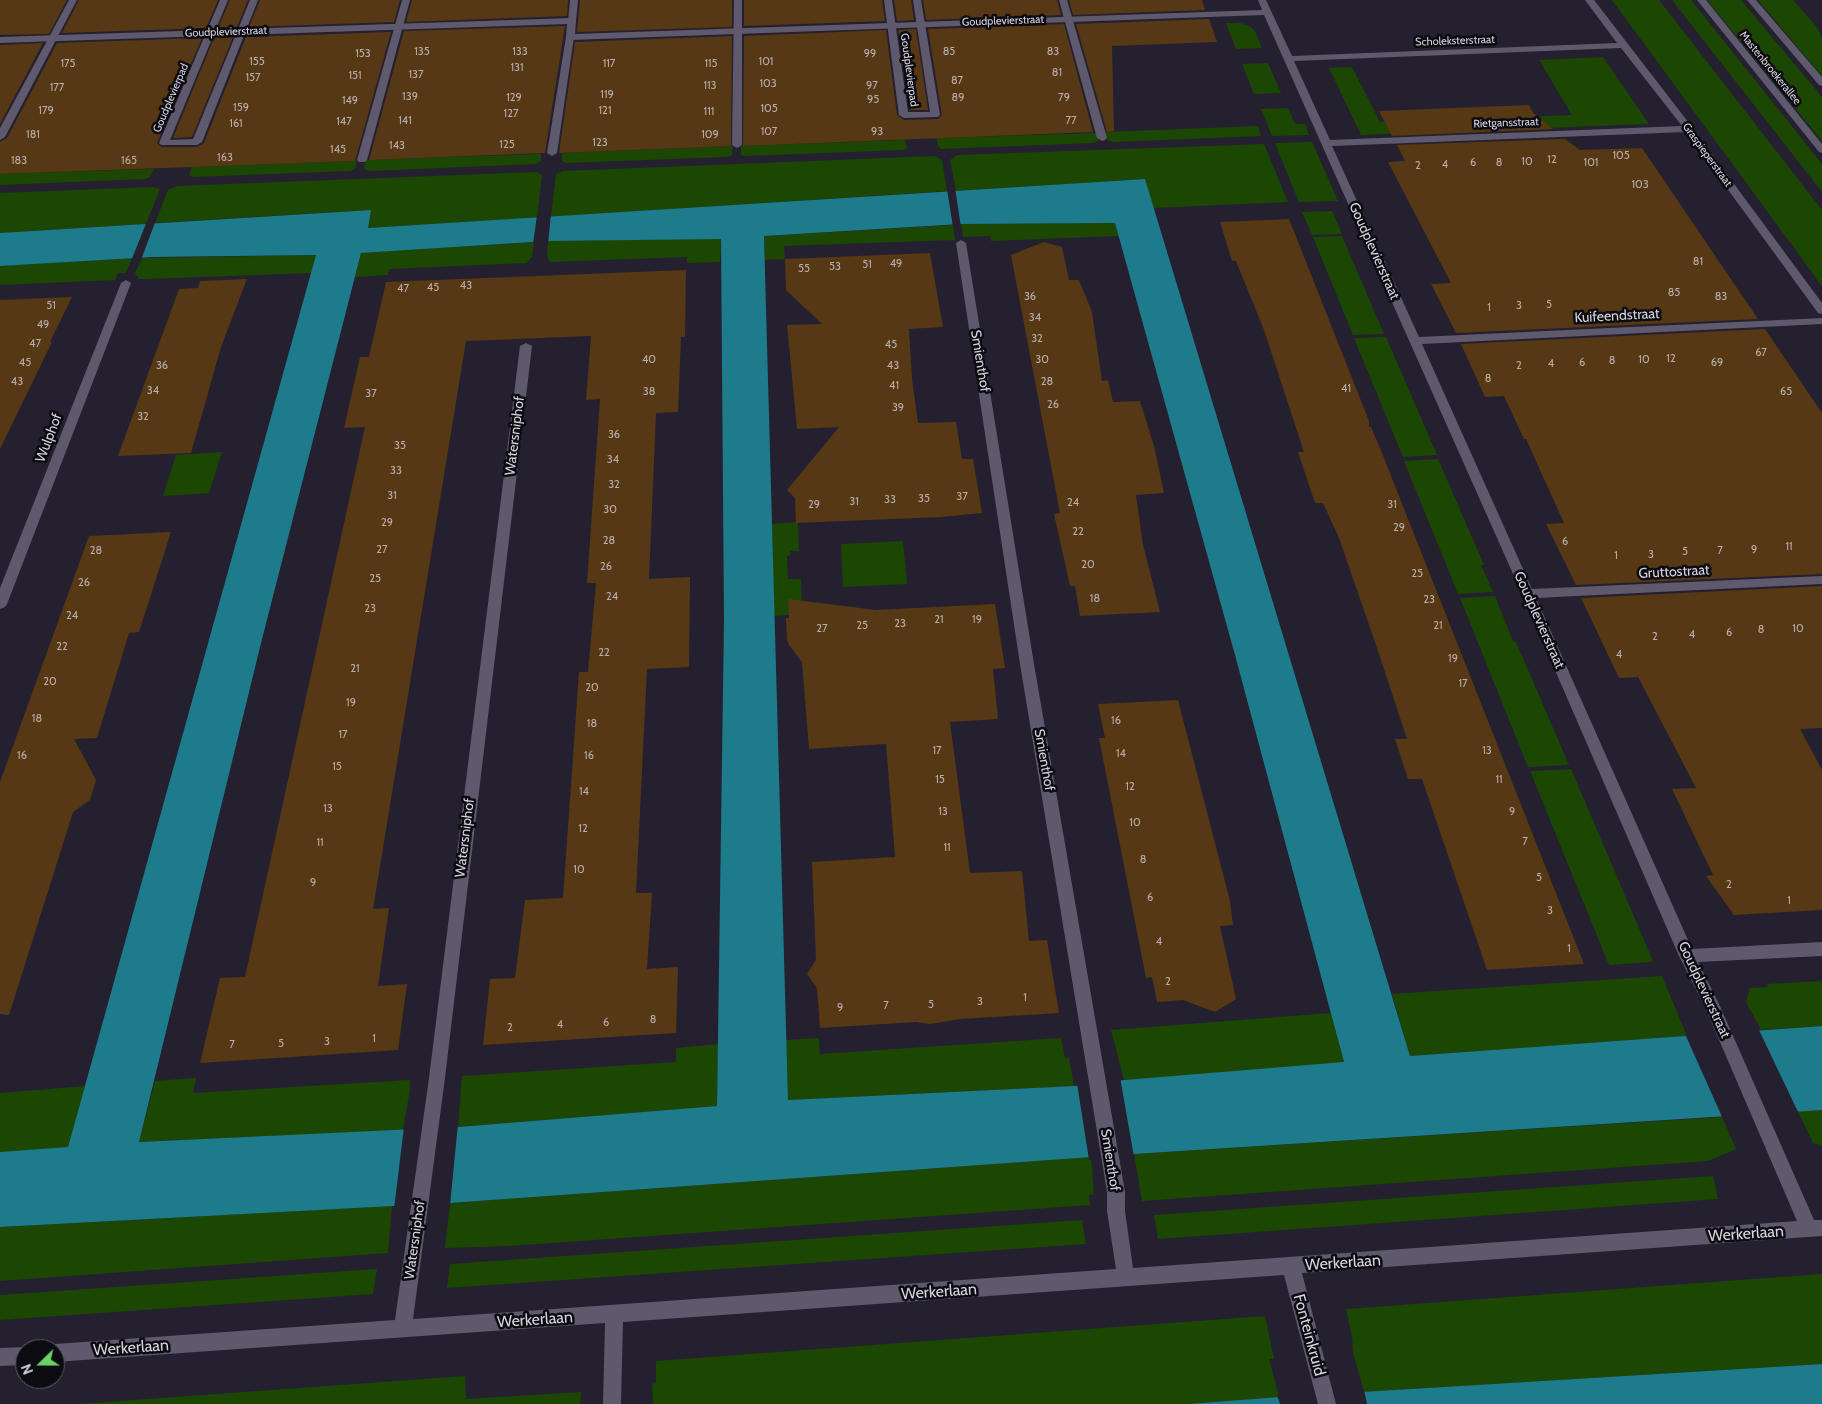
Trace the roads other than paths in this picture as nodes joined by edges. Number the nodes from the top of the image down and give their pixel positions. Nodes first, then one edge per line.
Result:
1 (74, 0) edge
2 (224, 0) edge
3 (254, 0) edge
4 (406, 0) edge
5 (574, 0) edge
6 (738, 0) edge
7 (888, 0) edge
8 (916, 0) edge
9 (1063, 0) edge
10 (1262, 0) edge
11 (1589, 0) edge
12 (1701, 0) edge
13 (1751, 0) edge
14 (1267, 12) junction
15 (1068, 18) junction
16 (572, 21) junction
17 (921, 24) junction
18 (892, 25) junction
19 (400, 27) junction
20 (739, 31) junction
21 (242, 32) junction
22 (211, 33) junction
23 (570, 37) junction
24 (53, 38) junction
25 (0, 40) edge
26 (1623, 45) junction
27 (1287, 59) junction
28 (1822, 83) edge
29 (1688, 129) junction
30 (0, 137) edge
31 (1102, 138) dead end
32 (1324, 143) junction
33 (737, 145) dead end
34 (1822, 150) edge
35 (552, 153) dead end
36 (362, 160) dead end
37 (961, 243) dead end
38 (126, 283) dead end
39 (1822, 312) edge
40 (1822, 320) edge
41 (1414, 341) junction
42 (526, 346) dead end
43 (1822, 580) edge
44 (1528, 594) junction
45 (0, 604) edge
46 (1822, 949) edge
47 (1687, 956) junction
48 (1815, 1229) edge
49 (1291, 1267) junction
50 (1126, 1278) junction
51 (614, 1315) junction
52 (403, 1329) junction
53 (65, 1353) edge
54 (15, 1356) edge
55 (0, 1357) edge
56 (612, 1404) edge
57 (1327, 1404) edge

1 - 24 street
2 - 22 street, Goudplevierpad
3 - 21 street, Goudplevierpad
4 - 19 street
5 - 16 street
6 - 20 street
7 - 18 street, Goudplevierpad
8 - 17 street, Goudplevierpad
9 - 15 street
10 - 14 street, Goudplevierstraat
11 - 26 street, Graspieperstraat
12 - 34 street, Mastenbroekerallee
13 - 28 street
14 - 15 street, Goudplevierstraat
14 - 27 street, Goudplevierstraat
15 - 17 street, Goudplevierstraat
15 - 31 street
16 - 19 street, Goudplevierstraat
16 - 23 street
17 - 18 street, Goudplevierstraat
17 - 18 street, Goudplevierpad
18 - 20 street, Goudplevierstraat
19 - 21 street, Goudplevierstraat
19 - 36 street
20 - 23 street, Goudplevierstraat
20 - 33 street
21 - 22 street, Goudplevierstraat
21 - 22 street, Goudplevierpad
22 - 24 street, Goudplevierstraat
23 - 35 street
24 - 25 street, Goudplevierstraat
24 - 30 street
26 - 27 street, Scholeksterstraat
26 - 29 street, Graspieperstraat
27 - 32 street, Goudplevierstraat
29 - 32 street, Rietgansstraat
29 - 39 street, Graspieperstraat
32 - 41 street, Goudplevierstraat
37 - 50 street, Smienthof
38 - 45 street, Wulphof
40 - 41 street, Kuifeendstraat
41 - 44 street, Goudplevierstraat
42 - 52 street, Watersniphof
43 - 44 street, Gruttostraat
44 - 47 street, Goudplevierstraat
46 - 47 street
47 - 48 street, Goudplevierstraat
48 - 49 street, Werkerlaan
49 - 50 street, Werkerlaan
49 - 57 street, Fonteinkruid
50 - 51 street, Werkerlaan
51 - 52 street, Werkerlaan
51 - 56 street
52 - 53 street, Werkerlaan
54 - 55 street

